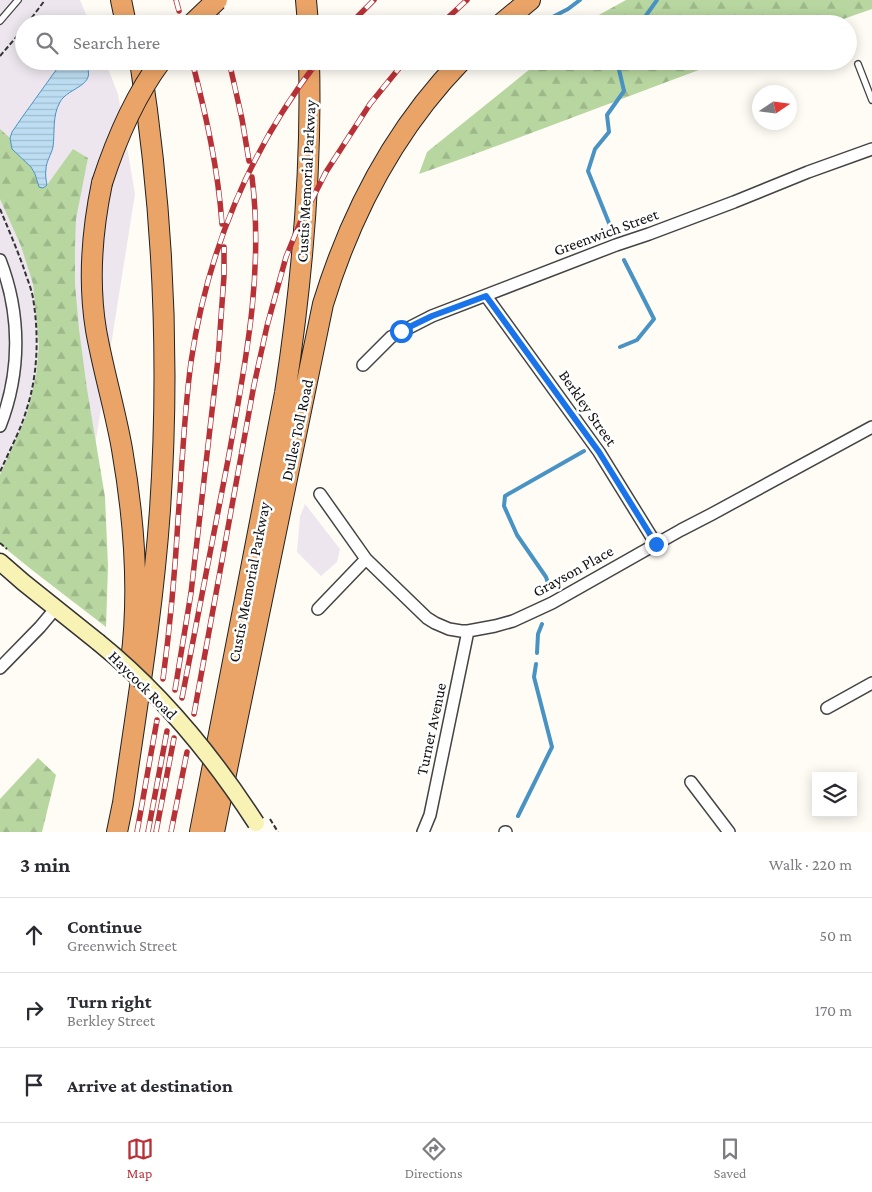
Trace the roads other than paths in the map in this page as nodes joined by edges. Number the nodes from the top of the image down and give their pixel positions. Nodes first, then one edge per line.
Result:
1 (18, 0) edge
2 (121, 0) edge
3 (130, 0) edge
4 (217, 0) edge
5 (306, 0) edge
6 (530, 0) edge
7 (124, 15) edge
8 (132, 15) edge
9 (201, 15) edge
10 (307, 15) edge
11 (512, 15) edge
12 (0, 21) edge
13 (858, 64) dead end
14 (140, 70) edge
15 (155, 70) edge
16 (310, 70) edge
17 (453, 70) edge
18 (872, 100) edge
19 (872, 149) edge
20 (0, 260) edge
21 (486, 296) junction
22 (363, 365) dead end
23 (0, 426) edge
24 (872, 427) edge
25 (320, 494) dead end
26 (656, 544) junction
27 (366, 559) junction
28 (0, 562) edge
29 (56, 608) junction
30 (318, 609) dead end
31 (468, 631) junction
32 (0, 668) edge
33 (872, 683) edge
34 (827, 708) dead end
35 (691, 782) dead end
36 (258, 827) edge
37 (108, 832) edge
38 (117, 832) edge
39 (200, 832) edge
40 (214, 832) edge
41 (423, 832) edge
42 (729, 832) edge

1 - 12 lane
2 - 7 highway
3 - 8 highway
4 - 9 highway, bridge
5 - 10 highway
6 - 11 highway
13 - 18 lane
14 - 38 highway
15 - 37 highway, bridge
16 - 39 highway, Custis Memorial Parkway
17 - 40 highway, Dulles Toll Road
19 - 21 street, Greenwich Street
20 - 23 street
21 - 22 street, Greenwich Street
21 - 26 street, Berkley Street
24 - 26 street, Grayson Place
25 - 27 street, Grayson Place
26 - 31 street, Grayson Place
27 - 30 street
27 - 31 street, Grayson Place
28 - 29 main road, Haycock Road
29 - 32 street
29 - 36 main road, Haycock Road, bridge
31 - 41 street, Turner Avenue
33 - 34 street
35 - 42 street

